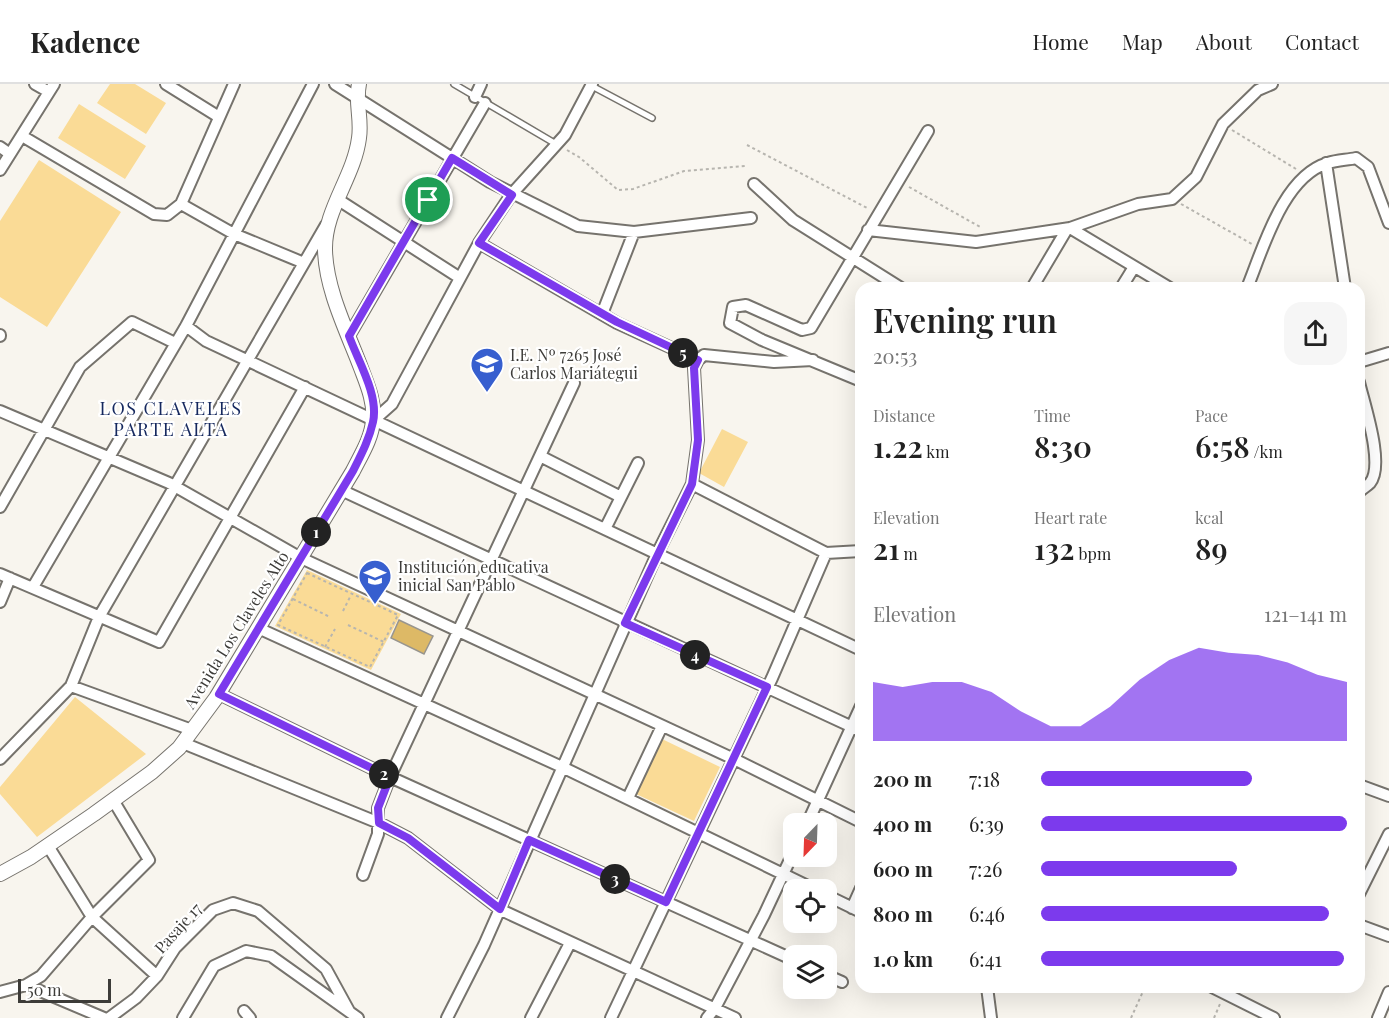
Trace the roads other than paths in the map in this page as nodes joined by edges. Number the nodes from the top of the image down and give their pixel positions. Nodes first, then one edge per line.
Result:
1 (35, 84) edge
2 (166, 84) edge
3 (234, 84) edge
4 (313, 84) edge
5 (336, 84) edge
6 (454, 84) edge
7 (481, 84) edge
8 (1272, 84) edge
9 (590, 85) edge
10 (51, 88) edge
11 (358, 90) edge
12 (475, 97) junction
13 (485, 103) junction
14 (219, 117) junction
15 (652, 118) dead end
16 (928, 131) dead end
17 (22, 136) junction
18 (556, 145) junction
19 (0, 147) edge
20 (10, 154) junction
21 (452, 158) junction
22 (1326, 163) junction
23 (0, 170) edge
24 (754, 184) dead end
25 (512, 195) junction
26 (337, 199) junction
27 (181, 204) junction
28 (1386, 204) edge
29 (751, 218) dead end
30 (328, 222) junction
31 (1389, 223) edge
32 (1069, 229) junction
33 (868, 230) junction
34 (634, 232) junction
35 (234, 234) junction
36 (404, 242) junction
37 (479, 243) junction
38 (851, 258) junction
39 (304, 263) junction
40 (1134, 267) junction
41 (460, 278) junction
42 (891, 282) edge
43 (1036, 282) edge
44 (1125, 282) edge
45 (1160, 282) edge
46 (1250, 282) edge
47 (1344, 282) edge
48 (602, 314) junction
49 (186, 326) junction
50 (349, 336) junction
51 (175, 343) junction
52 (1389, 353) edge
53 (248, 360) junction
54 (698, 360) junction
55 (813, 360) junction
56 (1365, 360) edge
57 (855, 378) edge
58 (574, 382) dead end
59 (305, 387) junction
60 (1365, 407) edge
61 (0, 411) edge
62 (374, 420) junction
63 (42, 431) junction
64 (540, 456) junction
65 (108, 458) junction
66 (638, 463) dead end
67 (692, 484) junction
68 (174, 486) junction
69 (1365, 487) edge
70 (341, 490) junction
71 (525, 490) junction
72 (621, 496) junction
73 (0, 507) edge
74 (229, 517) junction
75 (605, 529) junction
76 (855, 551) edge
77 (826, 553) junction
78 (657, 554) junction
79 (301, 558) junction
80 (490, 558) junction
81 (5, 576) edge
82 (33, 587) junction
83 (0, 602) edge
84 (99, 617) junction
85 (798, 620) junction
86 (625, 623) junction
87 (258, 628) junction
88 (458, 630) junction
89 (855, 647) edge
90 (70, 686) junction
91 (767, 687) junction
92 (219, 694) junction
93 (593, 694) junction
94 (424, 704) junction
95 (662, 726) junction
96 (855, 728) edge
97 (192, 730) junction
98 (855, 730) edge
99 (183, 742) junction
100 (0, 759) edge
101 (734, 759) junction
102 (562, 767) junction
103 (390, 777) junction
104 (1365, 787) edge
105 (1389, 796) edge
106 (628, 798) junction
107 (113, 800) junction
108 (818, 800) junction
109 (812, 813) edge
110 (855, 819) edge
111 (379, 823) junction
112 (700, 831) junction
113 (1389, 834) edge
114 (529, 840) junction
115 (48, 846) junction
116 (786, 867) edge
117 (783, 873) junction
118 (0, 874) edge
119 (363, 875) dead end
120 (795, 879) edge
121 (1365, 882) edge
122 (837, 900) edge
123 (666, 902) junction
124 (500, 909) junction
125 (855, 910) edge
126 (92, 917) junction
127 (1365, 927) edge
128 (1389, 936) edge
129 (751, 940) junction
130 (570, 943) junction
131 (783, 955) edge
132 (633, 972) junction
133 (157, 976) junction
134 (837, 980) edge
135 (842, 982) dead end
136 (26, 985) junction
137 (0, 992) edge
138 (1389, 992) edge
139 (988, 993) edge
140 (1225, 993) edge
141 (714, 1009) junction
142 (354, 1015) edge
143 (104, 1018) edge
144 (109, 1018) edge
145 (183, 1018) edge
146 (447, 1018) edge
147 (531, 1018) edge
148 (611, 1018) edge
149 (707, 1018) edge
150 (735, 1018) edge
151 (991, 1018) edge
152 (1274, 1018) edge
153 (1378, 1018) edge

1 - 10 street
2 - 14 street
3 - 14 street
4 - 35 street
5 - 11 street
6 - 12 lane
7 - 12 street
8 - 32 street
9 - 15 lane
9 - 18 street
10 - 17 street
11 - 21 street
11 - 26 street, Avenida Los Claveles Alto
12 - 13 lane
13 - 18 lane
13 - 21 street
14 - 27 street
16 - 33 street
17 - 20 street
17 - 27 street
18 - 25 street
19 - 20 street
20 - 23 street
21 - 25 street
21 - 36 street
22 - 28 street
22 - 46 street
22 - 47 street
24 - 38 street
25 - 34 street
25 - 37 street
26 - 30 street, Avenida Los Claveles Alto
26 - 36 street
27 - 35 street
28 - 31 street
29 - 34 street
30 - 39 street
30 - 50 street, Avenida Los Claveles Alto
32 - 33 street
32 - 40 street
32 - 43 street
33 - 38 street
34 - 48 street
35 - 39 street
35 - 49 street
36 - 41 street
36 - 50 street
37 - 41 street
37 - 48 street
38 - 42 street
38 - 55 street
39 - 53 street
40 - 44 street
40 - 45 street
41 - 62 street
48 - 54 street
49 - 51 street
49 - 53 street
50 - 62 street, Avenida Los Claveles Alto
51 - 63 street
51 - 65 street
52 - 56 street
53 - 59 street
53 - 68 street
54 - 55 street
54 - 67 street
55 - 57 street
58 - 64 street
59 - 62 street
59 - 74 street
60 - 69 street
61 - 63 street
62 - 70 street, Avenida Los Claveles Alto
62 - 71 street
63 - 65 street
63 - 73 street
64 - 71 street
64 - 72 street
65 - 68 street
65 - 82 street
66 - 72 street
67 - 77 street
67 - 78 street
68 - 74 street
68 - 84 street
70 - 79 street, Avenida Los Claveles Alto
70 - 80 street
71 - 75 street
71 - 80 street
72 - 75 street
74 - 79 street
74 - 84 street
75 - 78 street
76 - 77 street
77 - 85 street
78 - 85 street
78 - 86 street
79 - 87 street, Avenida Los Claveles Alto
79 - 88 street
80 - 86 street
80 - 88 street
81 - 82 street
81 - 83 street
82 - 84 street
84 - 90 street
85 - 89 street
85 - 91 street
86 - 91 street
86 - 93 street
87 - 92 street, Avenida Los Claveles Alto
87 - 94 street
88 - 93 street
88 - 94 street
90 - 97 street
90 - 100 street
91 - 96 street
91 - 101 street
92 - 97 street, Avenida Los Claveles Alto
92 - 103 street
93 - 95 street
93 - 102 street
94 - 102 street
94 - 103 street
95 - 101 street
95 - 106 street
97 - 99 street, Avenida Los Claveles Alto
98 - 108 street
99 - 107 street, Avenida Los Claveles Alto
99 - 111 street
101 - 108 street
101 - 112 street
102 - 106 street
102 - 114 street
103 - 111 street
103 - 114 street
104 - 105 street
106 - 112 street
107 - 115 street, Avenida Los Claveles Alto
107 - 126 street
108 - 109 street
108 - 110 street
111 - 119 street
111 - 124 street
112 - 117 street
112 - 123 street
113 - 121 street
114 - 123 street
114 - 124 street
115 - 118 street, Avenida Los Claveles Alto
115 - 126 street
116 - 117 street
117 - 120 street
117 - 129 street
122 - 125 street
123 - 129 street
123 - 132 street
124 - 130 street
124 - 146 street
126 - 133 street
126 - 136 street
127 - 128 street
129 - 131 street
129 - 141 street
130 - 132 street
130 - 147 street
132 - 141 street
132 - 148 street
133 - 142 street, Pasaje 17
133 - 144 street, Pasaje 17
134 - 135 street
136 - 137 street
136 - 143 street
138 - 153 street
139 - 151 street
140 - 152 street
141 - 149 street
141 - 150 street
142 - 145 street

